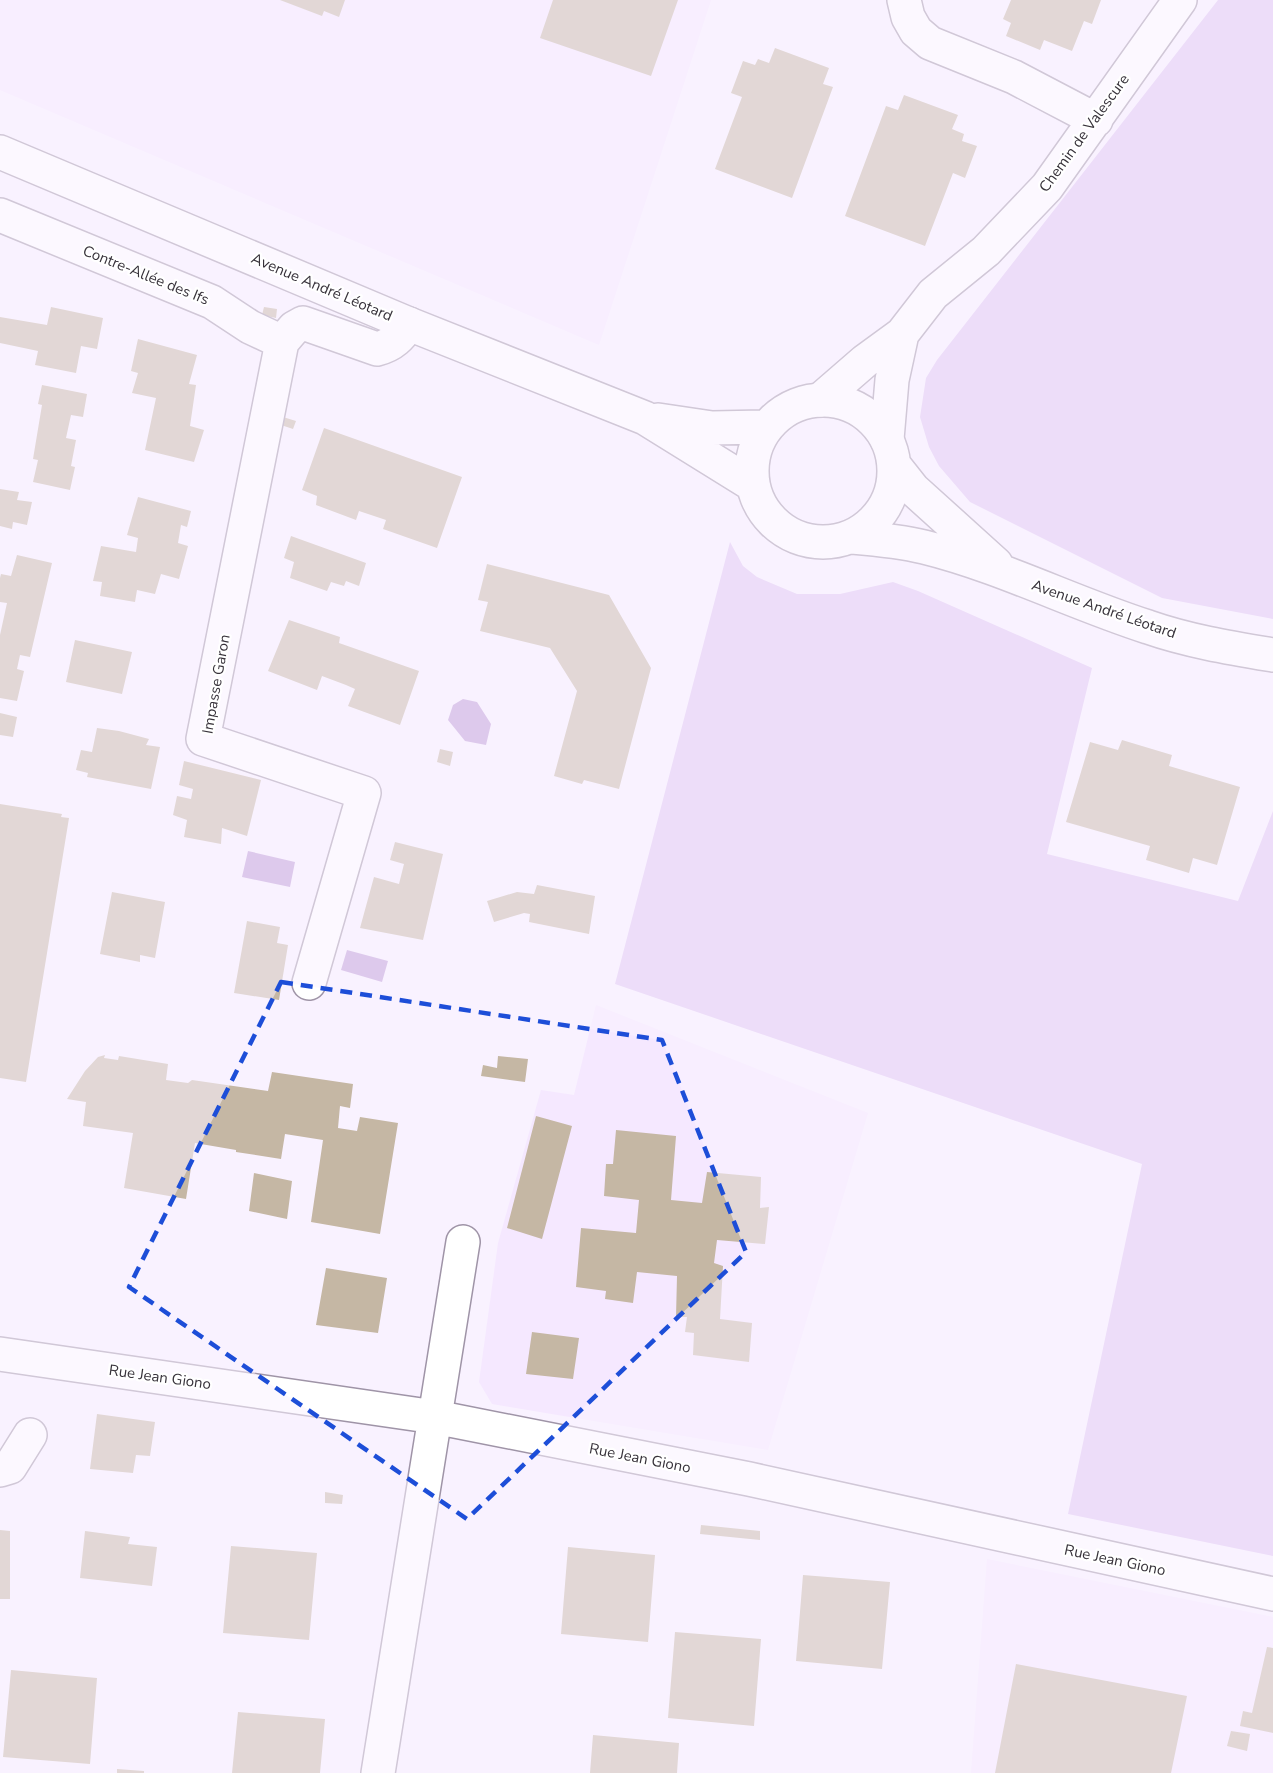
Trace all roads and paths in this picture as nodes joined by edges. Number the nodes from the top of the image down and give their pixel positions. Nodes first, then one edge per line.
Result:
1 (904, 0) edge
2 (1180, 0) edge
3 (1096, 120) junction
4 (0, 152) edge
5 (0, 215) edge
6 (409, 324) junction
7 (902, 334) junction
8 (282, 342) junction
9 (820, 400) junction
10 (645, 418) junction
11 (767, 427) junction
12 (891, 452) junction
13 (753, 485) junction
14 (852, 537) junction
15 (1007, 574) junction
16 (1273, 654) edge
17 (309, 983) dead end
18 (463, 1242) dead end
19 (0, 1354) edge
20 (435, 1417) junction
21 (30, 1435) dead end
22 (0, 1470) edge
23 (1273, 1594) edge
24 (378, 1773) edge

1 - 3 street
2 - 3 street, Chemin de Valescure
3 - 7 street, Chemin de Valescure
4 - 6 street, Avenue André Léotard
5 - 8 street, Contre-Allée des Ifs
6 - 8 street
6 - 10 street, Avenue André Léotard
7 - 9 street, Chemin de Valescure
7 - 12 street, Chemin de Valescure
8 - 17 street, Impasse Garon
9 - 11 street
9 - 12 street
10 - 11 street, Avenue André Léotard
10 - 13 street, Avenue André Léotard
11 - 13 street
12 - 14 street
12 - 15 street, Avenue André Léotard
13 - 14 street
14 - 15 street, Avenue André Léotard
15 - 16 street, Avenue André Léotard
18 - 20 street
19 - 20 street, Rue Jean Giono
20 - 23 street, Rue Jean Giono
20 - 24 street
21 - 22 street

